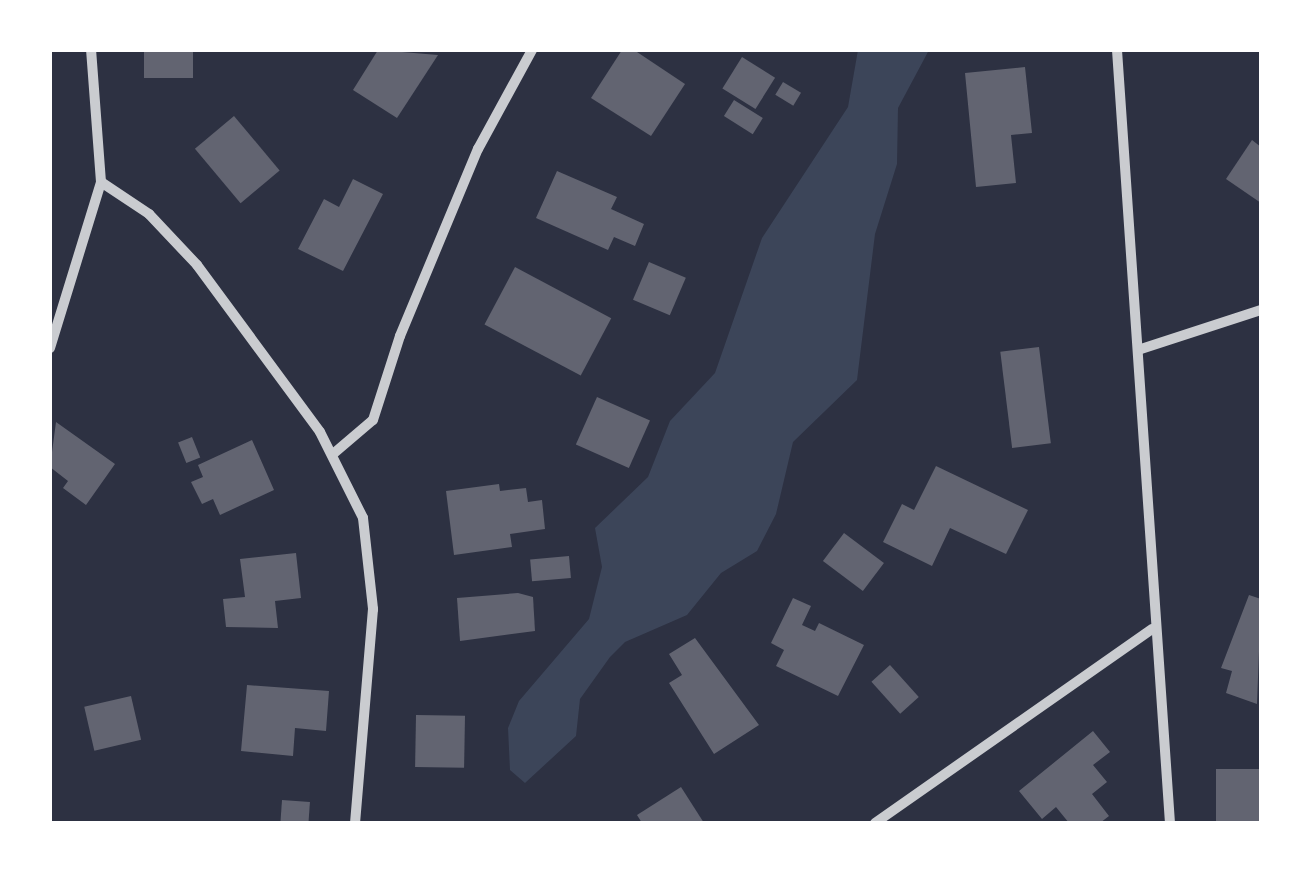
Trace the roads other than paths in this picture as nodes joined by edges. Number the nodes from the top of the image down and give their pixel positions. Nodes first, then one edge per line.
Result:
1 (90, 50) edge
2 (532, 50) edge
3 (1116, 50) edge
4 (101, 182) junction
5 (1261, 310) edge
6 (50, 348) edge
7 (1141, 350) junction
8 (333, 454) junction
9 (1152, 629) junction
10 (355, 823) edge
11 (875, 823) edge
12 (1170, 823) edge

1 - 4 street
2 - 8 street
3 - 7 street
4 - 6 street
4 - 8 street
5 - 7 street
7 - 9 street
8 - 10 street
9 - 11 street
9 - 12 street

